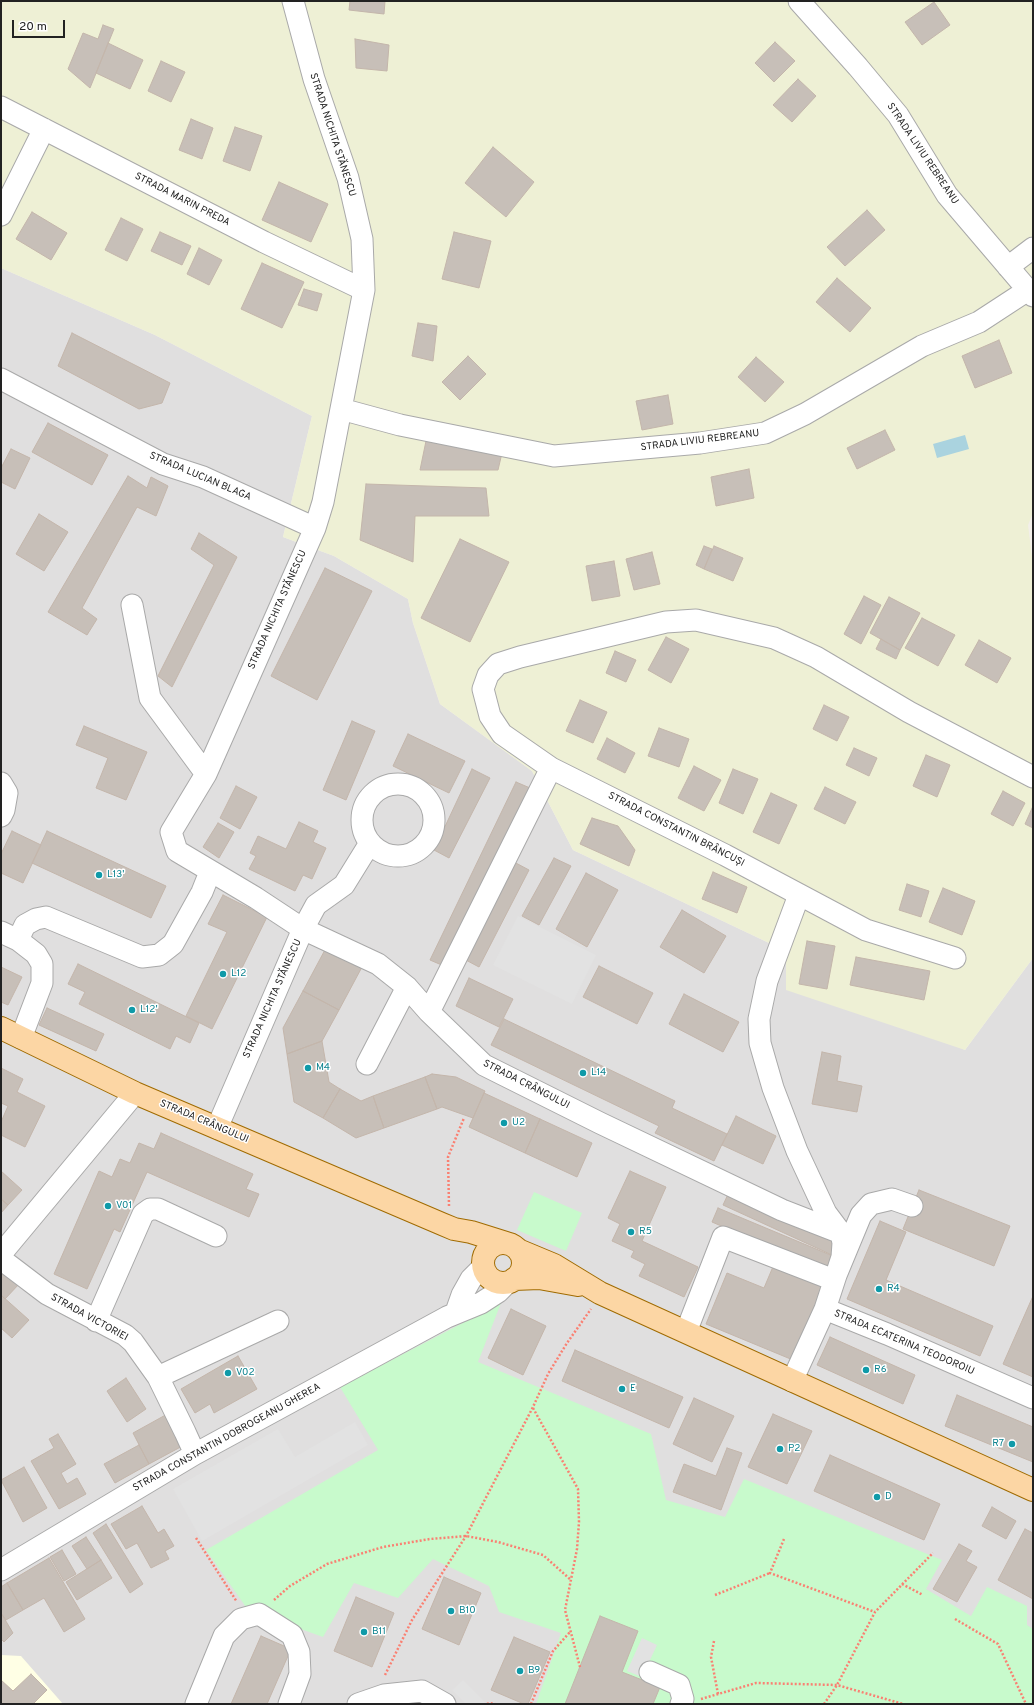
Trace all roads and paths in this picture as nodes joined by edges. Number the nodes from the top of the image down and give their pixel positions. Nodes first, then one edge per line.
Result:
1 (293, 1) edge
2 (799, 1) edge
3 (1, 107) edge
4 (44, 129) junction
5 (1, 215) edge
6 (1033, 248) edge
7 (1008, 267) junction
8 (364, 290) junction
9 (1031, 293) edge
10 (1, 379) edge
11 (342, 409) junction
12 (315, 528) junction
13 (132, 605) dead end
14 (551, 768) junction
15 (206, 774) junction
16 (1033, 777) edge
17 (1, 783) edge
18 (1, 816) edge
19 (370, 843) dead end
20 (210, 872) junction
21 (799, 895) junction
22 (303, 929) junction
23 (9, 936) edge
24 (955, 958) dead end
25 (407, 987) junction
26 (429, 1012) junction
27 (1, 1028) edge
28 (20, 1038) junction
29 (368, 1064) dead end
30 (135, 1093) junction
31 (464, 1118) dead end
32 (217, 1128) junction
33 (912, 1206) dead end
34 (448, 1227) junction
35 (841, 1233) junction
36 (216, 1236) dead end
37 (512, 1247) junction
38 (1, 1254) edge
39 (1, 1259) edge
40 (483, 1264) junction
41 (834, 1280) junction
42 (511, 1281) junction
43 (594, 1290) junction
44 (825, 1310) junction
45 (456, 1312) junction
46 (96, 1321) junction
47 (278, 1321) dead end
48 (686, 1332) junction
49 (158, 1377) junction
50 (792, 1381) junction
51 (1033, 1398) edge
52 (533, 1407) junction
53 (195, 1454) junction
54 (1033, 1490) edge
55 (466, 1536) junction
56 (196, 1538) dead end
57 (784, 1539) dead end
58 (933, 1553) dead end
59 (1, 1570) edge
60 (770, 1573) junction
61 (571, 1580) junction
62 (902, 1584) junction
63 (715, 1595) dead end
64 (923, 1595) dead end
65 (875, 1612) junction
66 (253, 1616) junction
67 (955, 1619) dead end
68 (571, 1631) junction
69 (714, 1641) dead end
70 (580, 1667) dead end
71 (650, 1672) dead end
72 (837, 1685) junction
73 (718, 1694) junction
74 (367, 1701) edge
75 (689, 1702) edge
76 (196, 1704) edge
77 (289, 1704) edge
78 (446, 1704) edge
79 (487, 1704) edge
80 (495, 1704) edge
81 (531, 1704) edge
82 (824, 1704) edge
83 (903, 1704) edge
84 (1026, 1704) edge

1 - 8 street, STRADA NICHITA STĂNESCU
2 - 7 street, STRADA LIVIU REBREANU
3 - 4 street, STRADA MARIN PREDA
4 - 5 street
4 - 8 street, STRADA MARIN PREDA
6 - 7 street
7 - 9 street, STRADA LIVIU REBREANU
8 - 11 street, STRADA NICHITA STĂNESCU
9 - 11 street, STRADA LIVIU REBREANU
10 - 12 street, STRADA LUCIAN BLAGA
11 - 12 street, STRADA NICHITA STĂNESCU
12 - 15 street, STRADA NICHITA STĂNESCU
13 - 15 street
14 - 16 street, STRADA CONSTANTIN BRÂNCUȘI
14 - 21 street, STRADA CONSTANTIN BRÂNCUȘI
14 - 26 street
15 - 20 street, STRADA NICHITA STĂNESCU
17 - 18 street
19 - 22 street
20 - 22 street, STRADA NICHITA STĂNESCU
20 - 23 street
21 - 24 street, STRADA CONSTANTIN BRÂNCUȘI
21 - 35 street
22 - 25 street, STRADA CRÂNGULUI
22 - 32 street, STRADA NICHITA STĂNESCU
23 - 28 street
25 - 26 street, STRADA CRÂNGULUI
25 - 29 street
26 - 35 street, STRADA CRÂNGULUI
27 - 28 main road, STRADA CRÂNGULUI
28 - 30 main road, STRADA CRÂNGULUI
30 - 32 main road, STRADA CRÂNGULUI
30 - 38 street
31 - 34 path
32 - 34 main road, STRADA CRÂNGULUI
33 - 41 street
34 - 37 main road, STRADA CRÂNGULUI
34 - 40 main road, STRADA CRÂNGULUI
35 - 41 street
36 - 46 street
37 - 40 main road
37 - 42 main road
37 - 43 main road
39 - 46 street, STRADA VICTORIEI
40 - 42 main road
40 - 45 street
41 - 44 street
41 - 48 street
42 - 43 main road
42 - 45 street, STRADA CONSTANTIN DOBROGEANU GHEREA
43 - 48 main road
43 - 52 path
44 - 50 street, STRADA ECATERINA TEODOROIU
44 - 51 street, STRADA ECATERINA TEODOROIU
45 - 53 street, STRADA CONSTANTIN DOBROGEANU GHEREA
46 - 49 street, STRADA VICTORIEI
47 - 49 street
48 - 50 main road
49 - 53 street, STRADA VICTORIEI
50 - 54 main road
52 - 55 path
52 - 61 path
53 - 59 street, STRADA CONSTANTIN DOBROGEANU GHEREA
55 - 61 path
55 - 66 path
55 - 74 path
56 - 66 path
57 - 60 path
58 - 62 path
60 - 63 path
60 - 65 path
61 - 68 path
62 - 64 path
62 - 65 path
65 - 72 path
66 - 76 street
66 - 77 street
67 - 84 path
68 - 70 path
68 - 81 path
69 - 73 path
71 - 75 street
72 - 73 path
72 - 82 path
72 - 83 path
73 - 75 path
74 - 78 street
79 - 80 path

